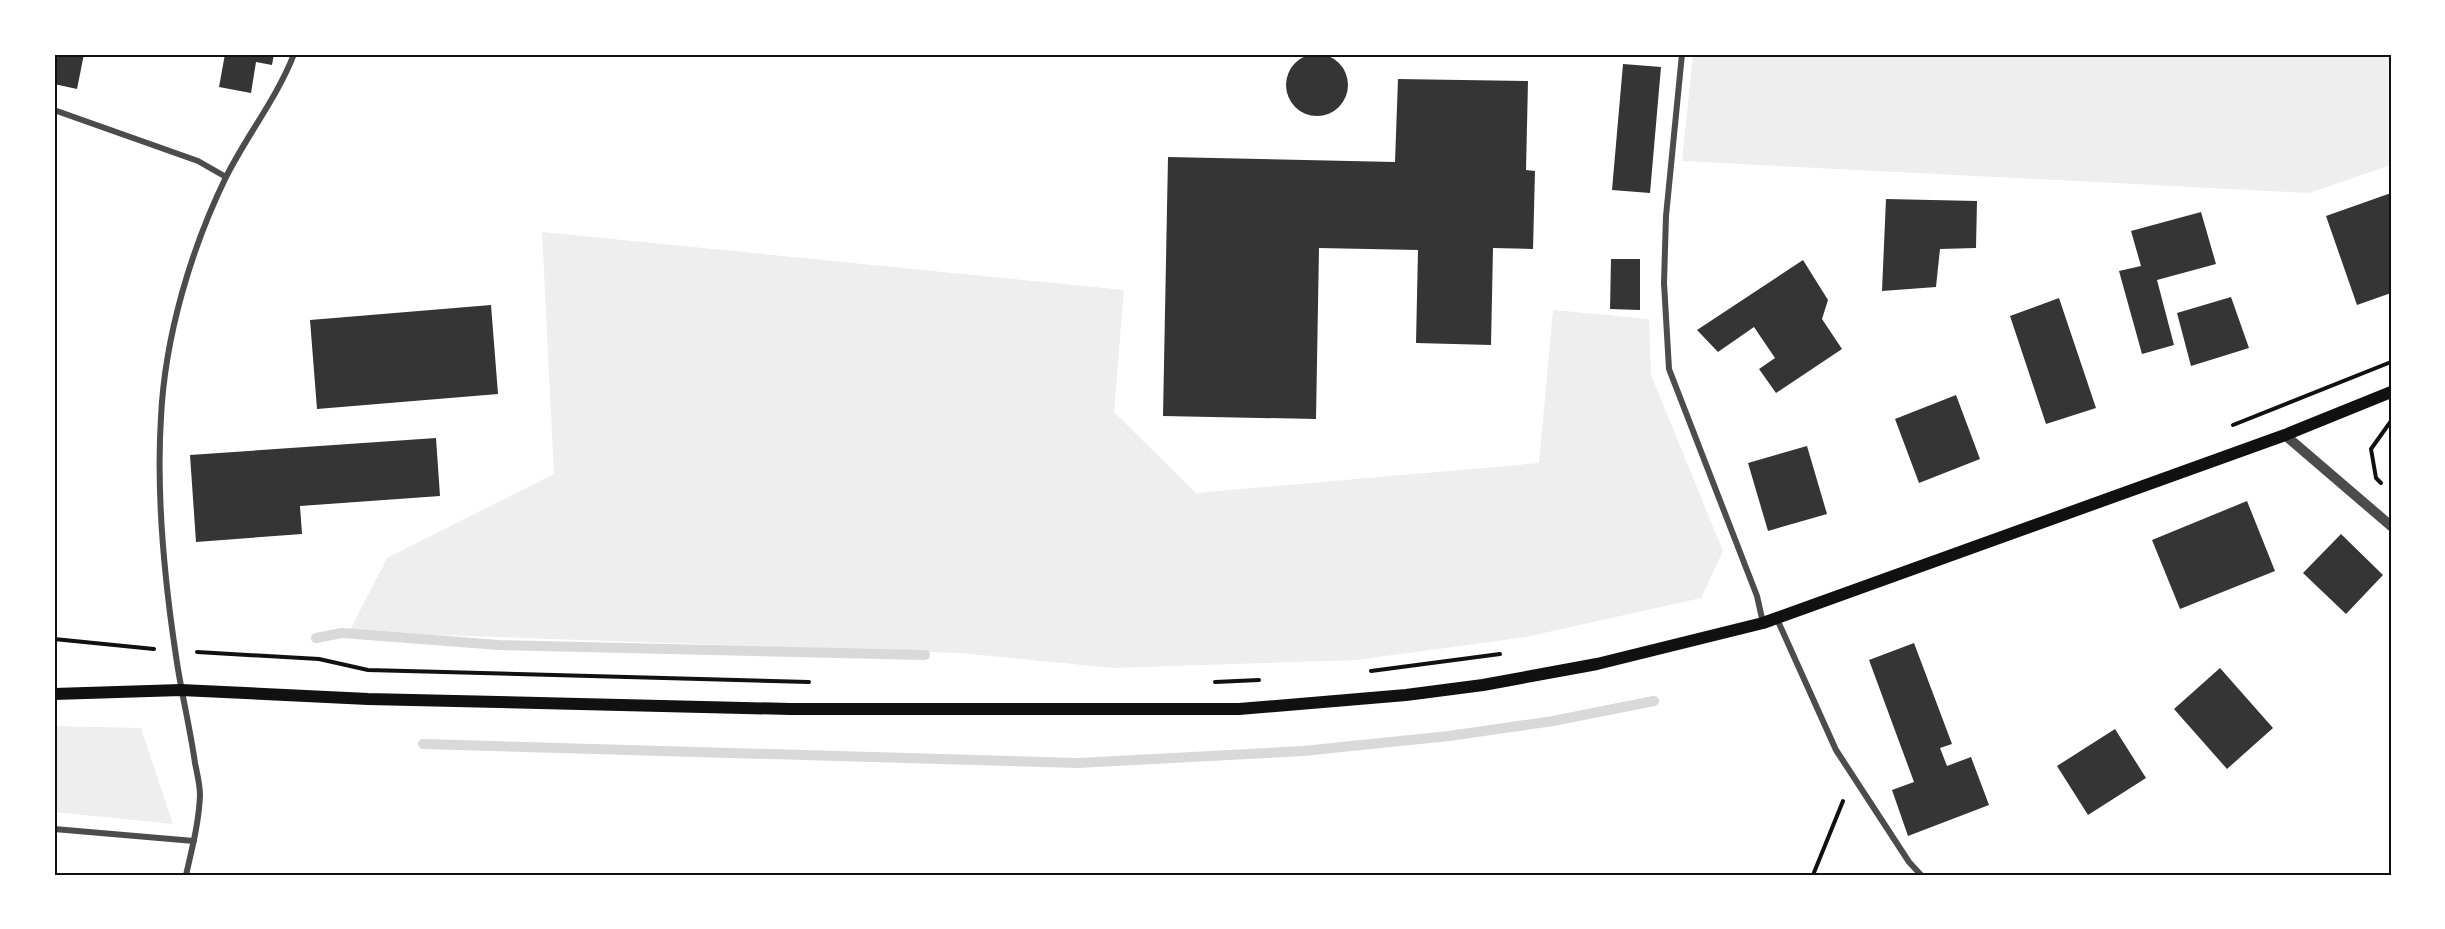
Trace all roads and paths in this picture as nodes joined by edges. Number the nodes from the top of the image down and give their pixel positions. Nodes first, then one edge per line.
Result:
1 (294, 54) edge
2 (1682, 54) edge
3 (54, 110) edge
4 (226, 177) junction
5 (2391, 362) edge
6 (2391, 392) edge
7 (2391, 421) edge
8 (2227, 427) dead end
9 (2285, 435) junction
10 (2384, 485) dead end
11 (2391, 526) edge
12 (1777, 619) junction
13 (1762, 623) junction
14 (54, 639) edge
15 (175, 651) junction
16 (1508, 653) dead end
17 (1368, 671) dead end
18 (1269, 680) dead end
19 (812, 682) dead end
20 (1213, 682) dead end
21 (180, 690) junction
22 (54, 694) edge
23 (1853, 776) junction
24 (54, 828) edge
25 (194, 841) junction
26 (186, 875) edge
27 (1813, 875) edge
28 (1921, 875) edge

1 - 4 street
2 - 13 street
3 - 4 street
4 - 15 street
5 - 8 path
6 - 9 main road
7 - 10 path
9 - 11 street
9 - 12 main road
12 - 13 main road
12 - 23 street
13 - 21 main road
14 - 15 path
15 - 19 path
15 - 21 street
16 - 17 path
18 - 20 path
21 - 22 main road
21 - 25 street
23 - 27 path
23 - 28 street
24 - 25 street
25 - 26 street

